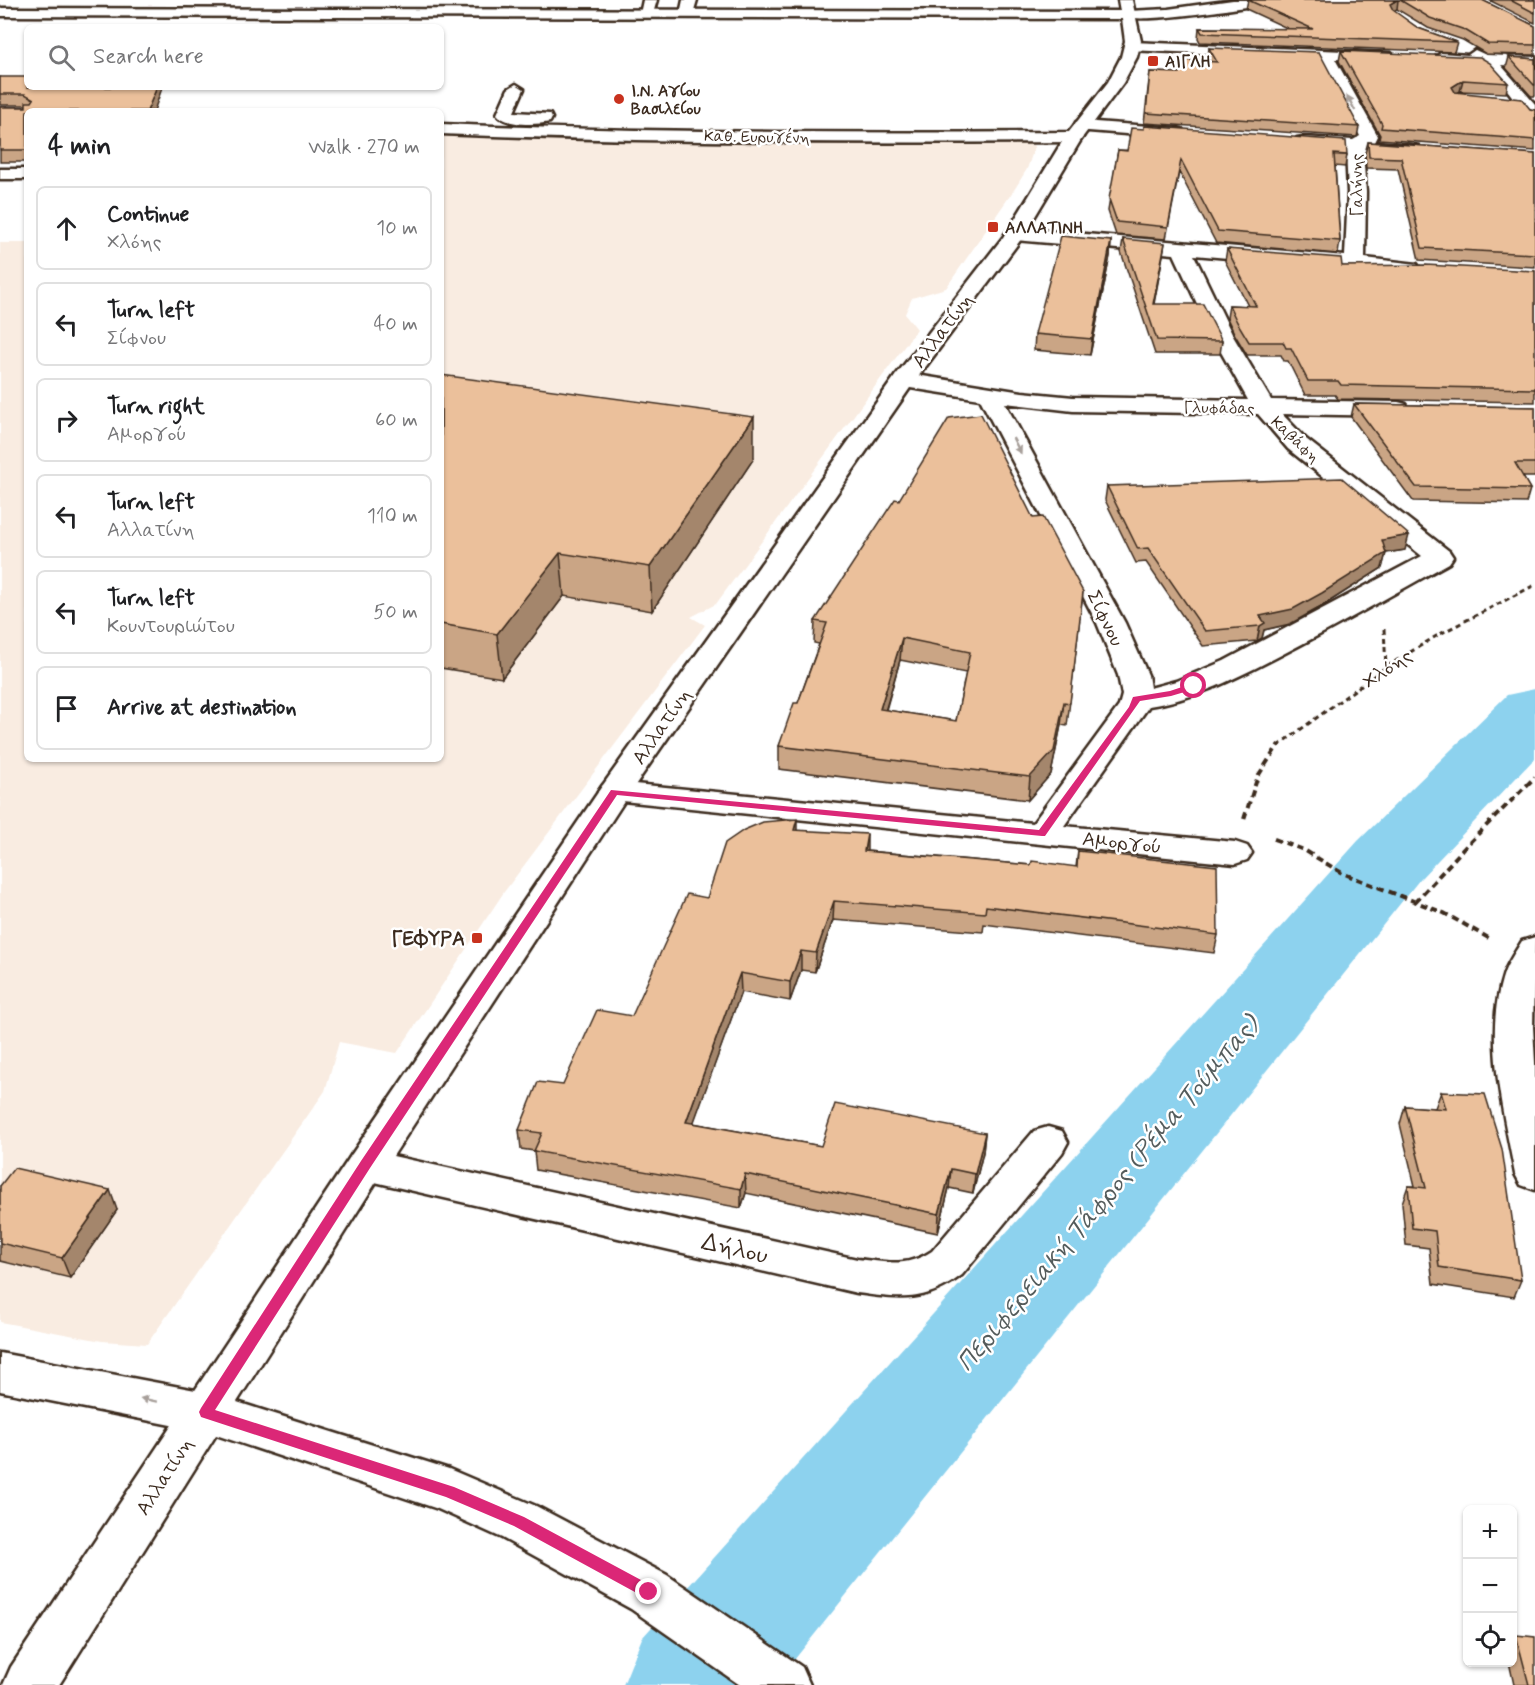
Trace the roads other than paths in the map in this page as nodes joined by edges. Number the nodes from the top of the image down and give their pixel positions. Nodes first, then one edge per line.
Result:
1 (1090, 0) edge
2 (1228, 0) edge
3 (1265, 0) edge
4 (0, 5) edge
5 (648, 7) edge
6 (688, 7) edge
7 (1044, 11) junction
8 (0, 12) edge
9 (1129, 16) edge
10 (1451, 43) edge
11 (1132, 47) junction
12 (1324, 54) junction
13 (1403, 57) edge
14 (1426, 57) edge
15 (1483, 60) junction
16 (1535, 62) edge
17 (516, 89) dead end
18 (1504, 101) edge
19 (1532, 106) edge
20 (444, 129) edge
21 (1078, 131) junction
22 (1195, 135) edge
23 (982, 136) junction
24 (1286, 141) edge
25 (1354, 146) junction
26 (1431, 151) edge
27 (0, 174) edge
28 (24, 174) edge
29 (1015, 234) junction
30 (1182, 249) junction
31 (1355, 264) junction
32 (1424, 269) edge
33 (904, 380) junction
34 (989, 394) junction
35 (1263, 408) junction
36 (1420, 409) edge
37 (1136, 699) junction
38 (614, 792) junction
39 (1042, 833) junction
40 (1239, 839) road end
41 (1531, 955) edge
42 (1048, 1142) dead end
43 (366, 1165) junction
44 (1535, 1174) edge
45 (0, 1372) edge
46 (206, 1412) junction
47 (29, 1685) edge
48 (784, 1685) edge

1 - 7 street
2 - 9 street
3 - 9 street
4 - 5 street
5 - 6 street
5 - 8 street
6 - 7 street
7 - 9 street
7 - 9 street
9 - 11 street, Αλλατίνη
10 - 15 street
11 - 12 street
11 - 21 street, Αλλατίνη
12 - 13 street
25 -> 12 street, Γαλήνης
14 - 15 street
15 - 16 street
15 - 19 street
17 - 23 street
18 - 19 street
20 - 23 street, Καθ. Ευρυγένη
21 - 22 street, Καθ. Ευρυγένη
21 - 23 street, Καθ. Ευρυγένη
21 - 29 street, Αλλατίνη
24 - 25 street
25 - 26 street
25 - 31 street, Γαλήνης
27 - 28 street
29 - 30 street
29 - 33 street, Αλλατίνη
30 - 31 street
30 - 35 street, Καβάφη
31 - 32 street
33 - 34 street, Γλυφάδας
33 - 38 street, Αλλατίνη
34 - 35 street, Γλυφάδας
34 -> 37 street, Σίφνου
35 - 36 street, Γλυφάδας
35 - 37 street, Καβάφη
37 - 39 street
38 - 39 street, Αμοργού
38 - 43 street, Αλλατίνη
39 - 40 street, Αμοργού
41 - 44 street
42 - 43 street, Δήλου
43 - 46 street, Αλλατίνη
46 -> 45 street
46 - 47 street, Αλλατίνη
46 - 48 street

